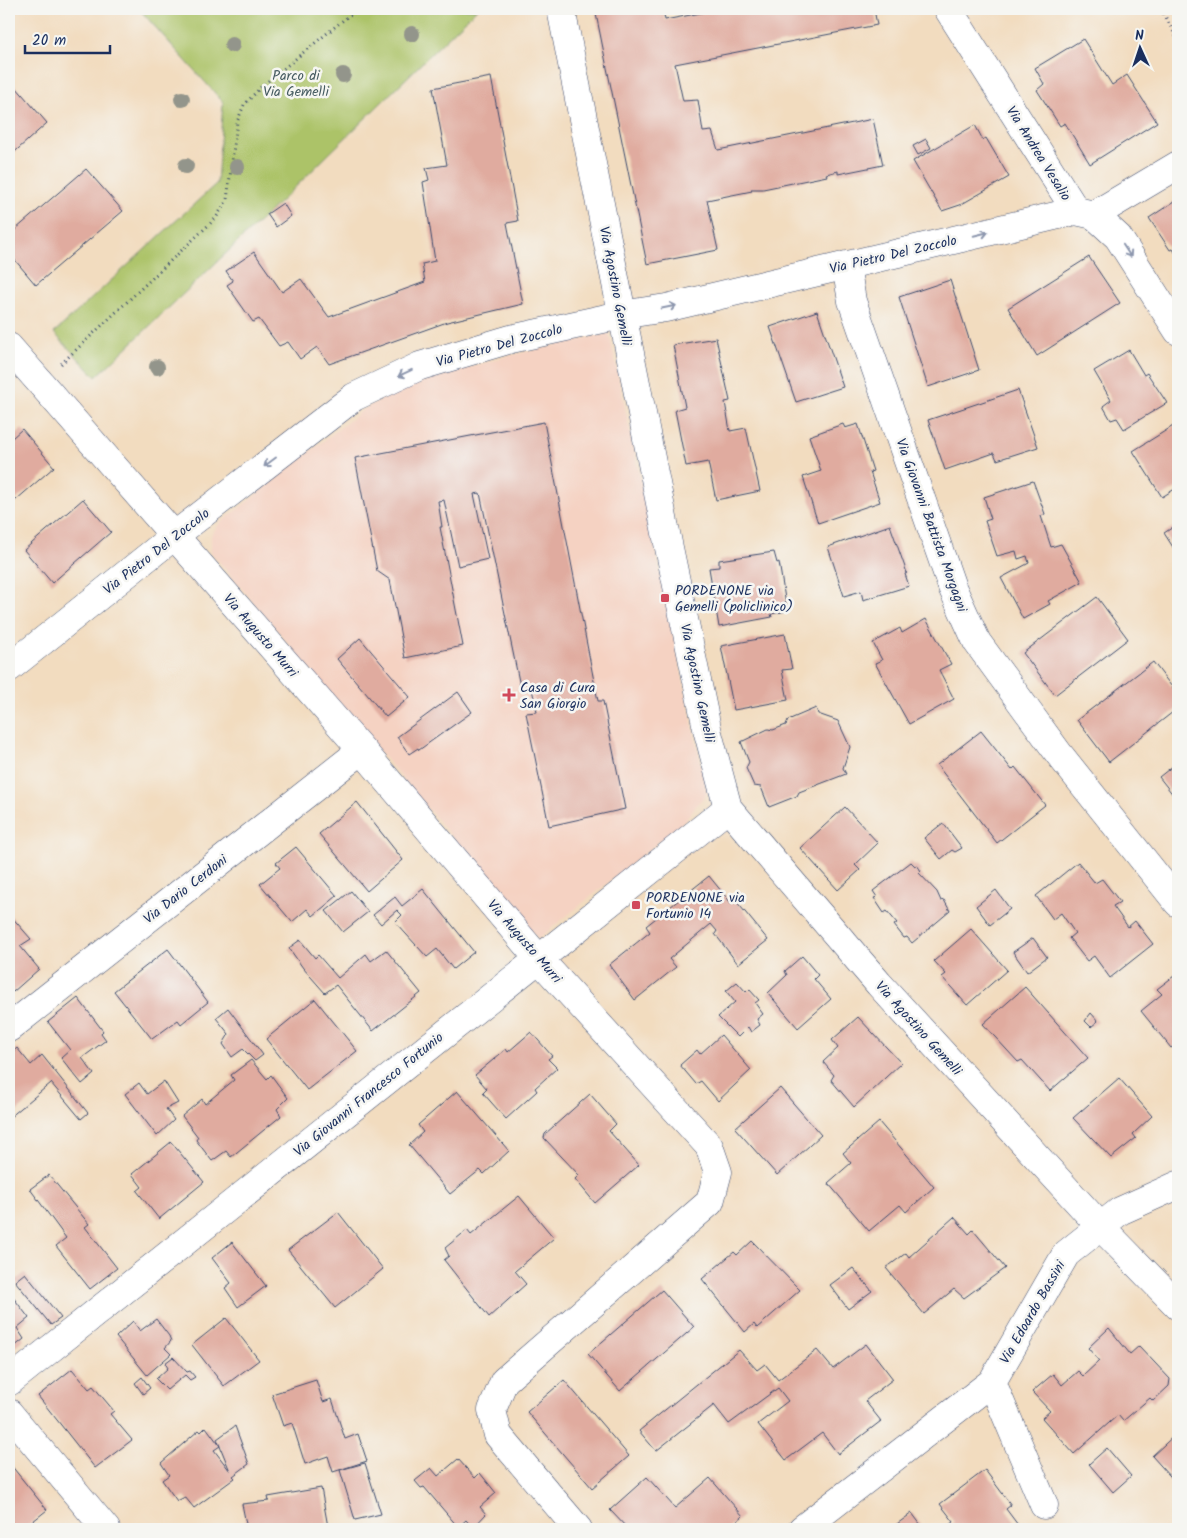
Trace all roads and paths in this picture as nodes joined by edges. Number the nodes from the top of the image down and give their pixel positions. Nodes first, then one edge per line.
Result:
1 (357, 9) edge
2 (561, 9) edge
3 (948, 9) edge
4 (1160, 9) edge
5 (1178, 40) edge
6 (1178, 165) edge
7 (1085, 213) junction
8 (846, 265) junction
9 (621, 315) junction
10 (1178, 331) edge
11 (9, 347) edge
12 (41, 384) junction
13 (174, 536) junction
14 (9, 668) edge
15 (362, 750) junction
16 (728, 808) junction
17 (1178, 903) edge
18 (538, 958) junction
19 (9, 1028) edge
20 (1178, 1186) edge
21 (1100, 1226) junction
22 (1178, 1306) edge
23 (9, 1382) edge
24 (992, 1382) junction
25 (9, 1413) edge
26 (1044, 1505) dead end
27 (106, 1529) edge
28 (578, 1529) edge
29 (802, 1529) edge

1 - 12 path
2 - 9 street, Via Agostino Gemelli
3 - 7 street, Via Andrea Vesalio
4 - 5 path
6 - 7 street, Via Pietro Del Zoccolo
8 -> 7 street, Via Pietro Del Zoccolo
7 -> 10 street, Via Andrea Vesalio
9 -> 8 street, Via Pietro Del Zoccolo
8 - 17 street, Via Giovanni Battista Morgagni
9 -> 13 street, Via Pietro Del Zoccolo
9 - 16 street, Via Agostino Gemelli
11 - 12 street, Via Augusto Murri
12 - 13 street, Via Augusto Murri
13 - 14 street, Via Pietro Del Zoccolo
13 - 15 street, Via Augusto Murri
15 - 18 street, Via Augusto Murri
15 - 19 street, Via Dario Cerdoni
16 - 18 street, Via Giovanni Francesco Fortunio
16 - 21 street, Via Agostino Gemelli
18 - 23 street, Via Giovanni Francesco Fortunio
18 - 28 street, Via Augusto Murri
20 - 21 street, Via Edoardo Bassini
21 - 22 street, Via Agostino Gemelli
21 - 24 street, Via Edoardo Bassini
24 - 26 street
24 - 29 street, Via Edoardo Bassini
25 - 27 street

